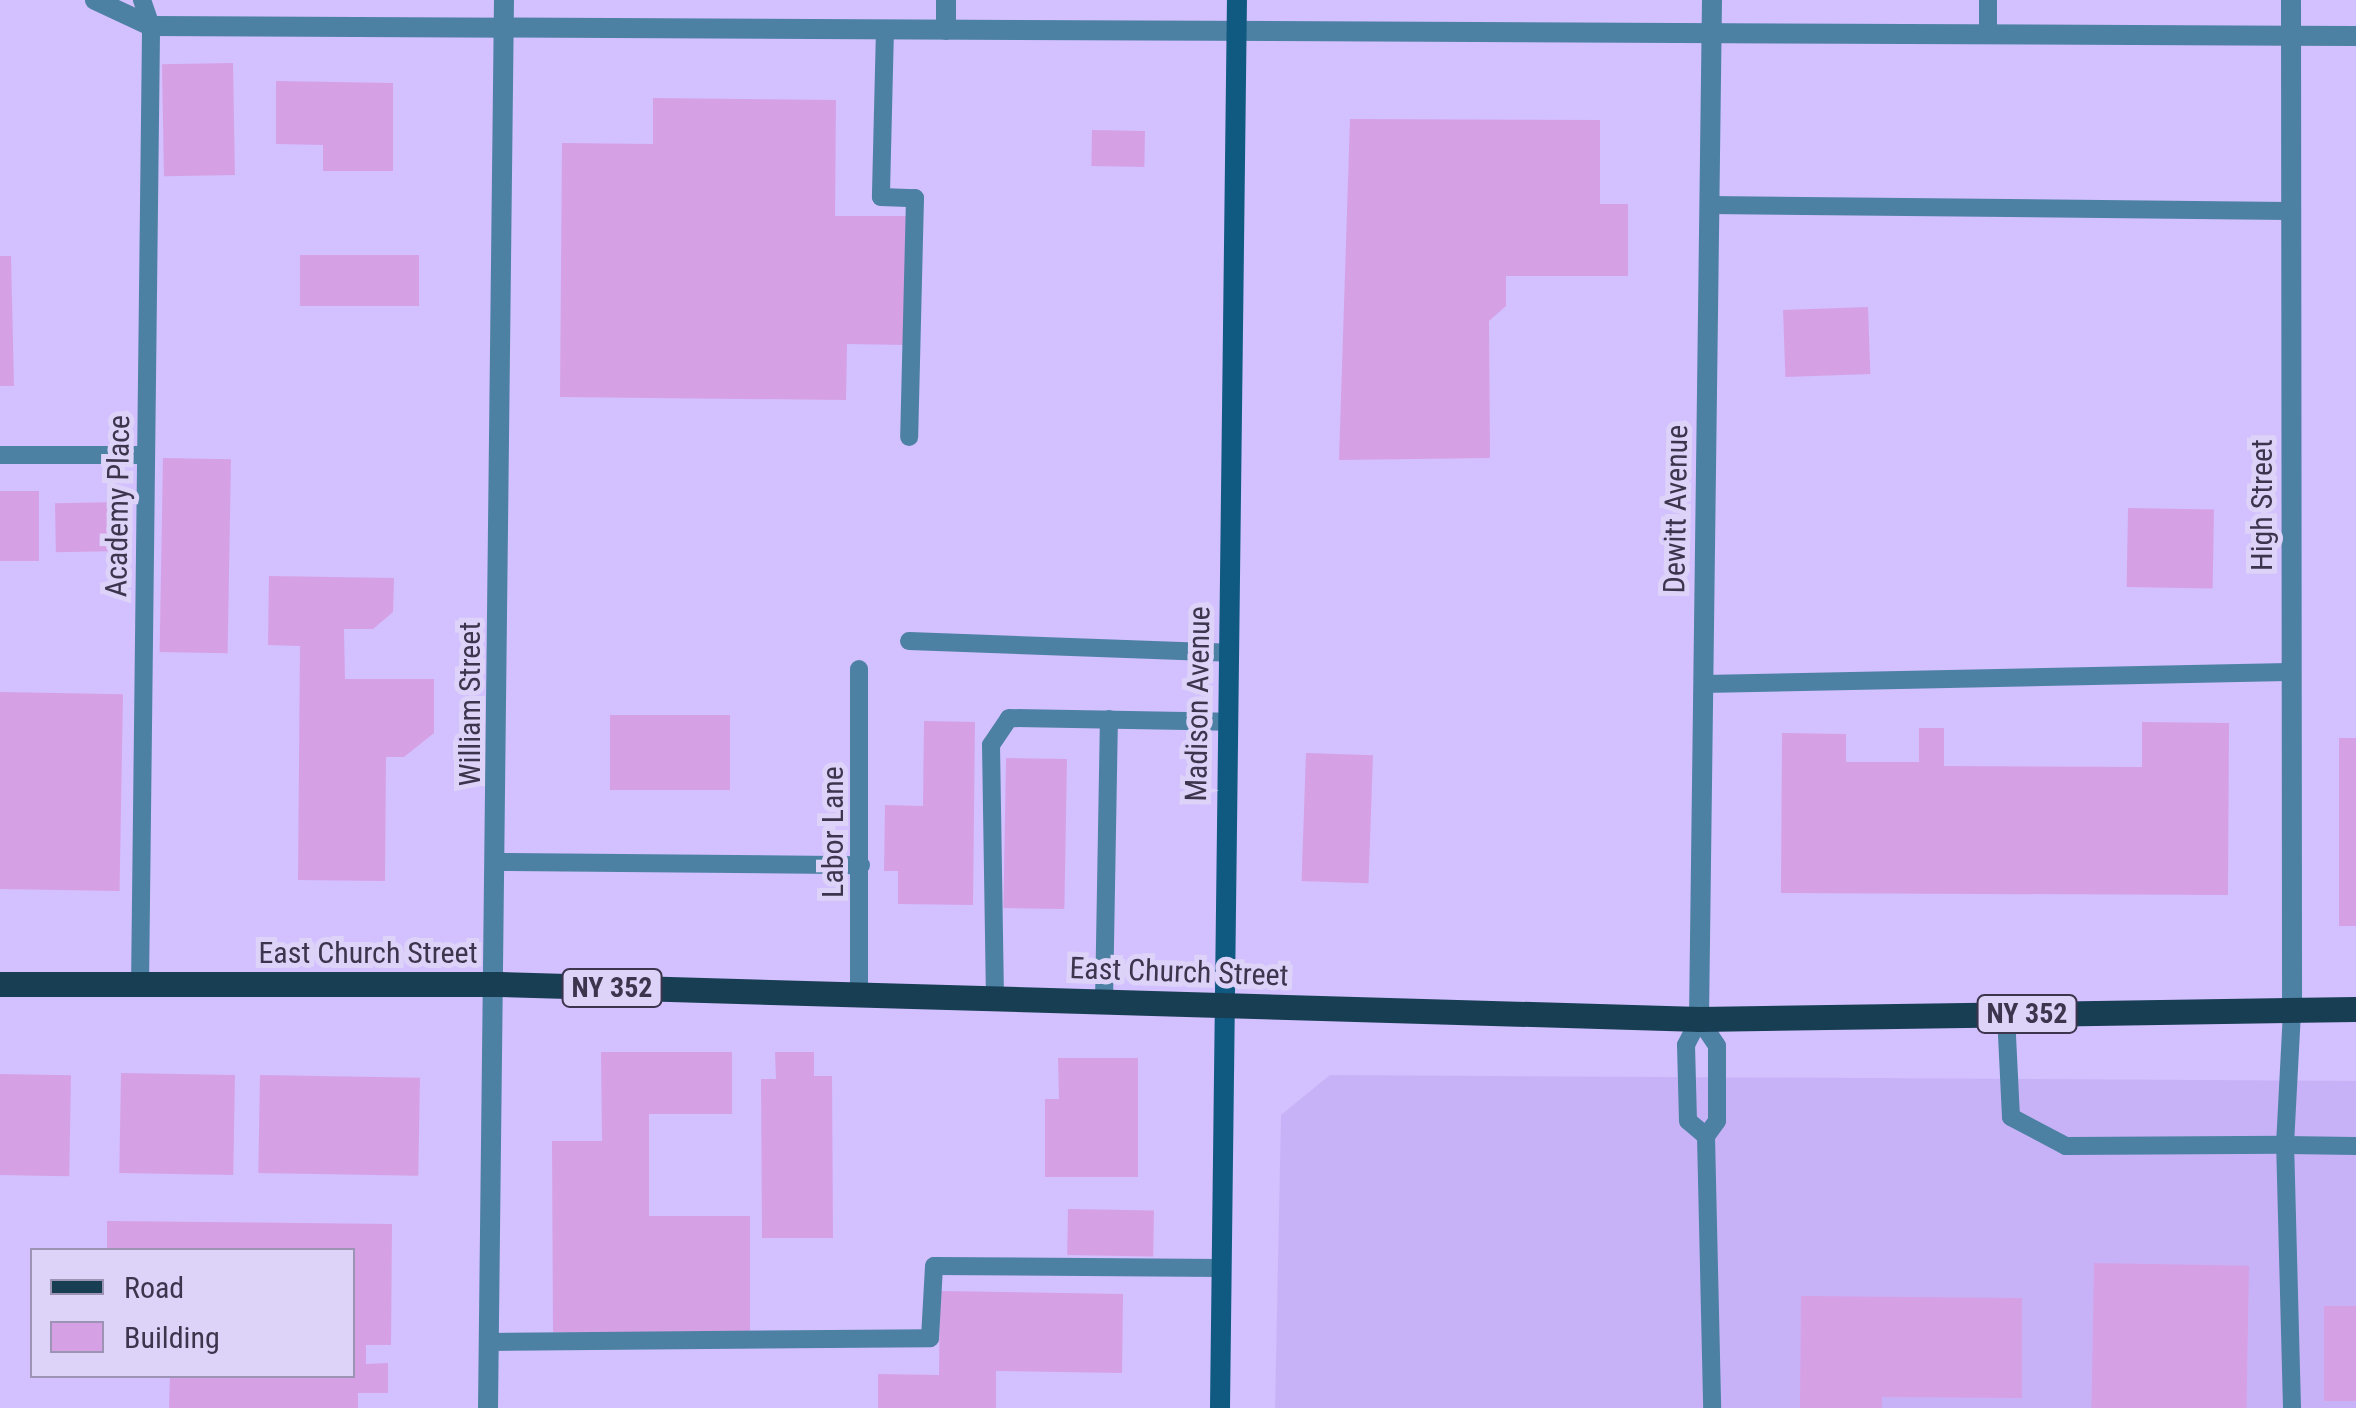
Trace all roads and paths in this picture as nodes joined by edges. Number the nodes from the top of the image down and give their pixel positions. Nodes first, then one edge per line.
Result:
1 (95, 0) edge
2 (142, 0) edge
3 (504, 0) edge
4 (946, 0) edge
5 (1237, 0) edge
6 (1712, 0) edge
7 (1988, 0) edge
8 (2292, 0) edge
9 (151, 26) junction
10 (504, 27) junction
11 (885, 30) junction
12 (946, 30) junction
13 (1237, 32) junction
14 (1988, 32) junction
15 (1712, 33) junction
16 (2292, 35) junction
17 (2356, 36) edge
18 (1710, 205) junction
19 (2292, 211) junction
20 (909, 437) dead end
21 (0, 455) edge
22 (146, 455) junction
23 (909, 641) dead end
24 (1229, 653) junction
25 (860, 668) dead end
26 (2292, 672) junction
27 (1703, 684) junction
28 (1109, 719) junction
29 (1228, 722) junction
30 (499, 862) junction
31 (860, 865) junction
32 (0, 984) edge
33 (499, 984) junction
34 (140, 988) junction
35 (859, 996) junction
36 (995, 999) junction
37 (1104, 1002) junction
38 (1224, 1008) junction
39 (2292, 1010) junction
40 (2356, 1010) edge
41 (2006, 1015) junction
42 (1699, 1019) junction
43 (1706, 1136) junction
44 (2286, 1145) junction
45 (2356, 1146) edge
46 (1222, 1268) junction
47 (488, 1342) junction
48 (488, 1408) edge
49 (1220, 1408) edge
50 (1712, 1408) edge
51 (2292, 1408) edge

1 - 9 street
2 - 9 lane, Academy Place
3 - 10 street, William Street
4 - 12 street
5 - 13 main road, Madison Avenue
6 - 15 street, Dewitt Avenue
7 - 14 lane
8 - 16 street, High Street
9 - 10 street
9 - 22 lane, Academy Place
10 - 11 street
10 - 30 street, William Street
11 - 12 street
11 - 20 lane
12 - 13 street
13 - 15 street
13 - 24 main road, Madison Avenue
14 - 15 street
14 - 16 street
15 - 18 street, Dewitt Avenue
16 - 17 street
16 - 19 street, High Street
18 - 19 lane
18 - 27 street, Dewitt Avenue
19 - 26 street, High Street
21 - 22 lane
22 - 34 lane, Academy Place
23 - 24 lane
24 - 29 main road, Madison Avenue
25 - 31 lane, Labor Lane
26 - 27 lane
26 - 39 street, High Street
27 - 42 street, Dewitt Avenue
28 - 29 lane
28 - 36 lane
28 - 37 lane
29 - 38 main road, Madison Avenue
30 - 31 lane
30 - 33 street, William Street
31 - 35 lane, Labor Lane
32 - 34 main road, East Church Street / NY 352
33 - 34 main road, East Church Street / NY 352
33 - 35 main road, East Church Street / NY 352
33 - 47 street, William Street
35 - 36 main road, East Church Street / NY 352
36 - 37 main road, East Church Street / NY 352
37 - 38 main road, East Church Street / NY 352
38 - 42 main road, East Church Street / NY 352
38 - 46 main road, Madison Avenue
39 - 40 main road, East Church Street / NY 352
39 - 41 main road, East Church Street / NY 352
39 - 44 lane
41 - 42 main road, East Church Street / NY 352
41 - 44 lane
42 - 43 lane
42 - 43 lane
43 - 50 lane
44 - 45 lane
44 - 51 lane
46 - 47 lane
46 - 49 main road, Madison Avenue
47 - 48 street, William Street

